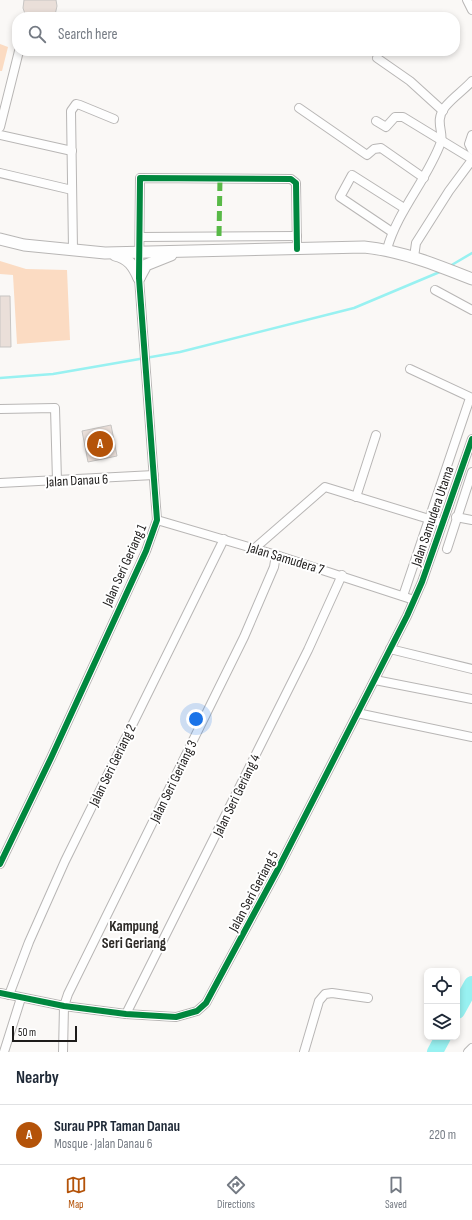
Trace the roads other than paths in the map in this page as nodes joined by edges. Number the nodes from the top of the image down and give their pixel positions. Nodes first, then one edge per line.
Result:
1 (467, 0) edge
2 (472, 10) edge
3 (18, 56) edge
4 (377, 58) dead end
5 (472, 81) edge
6 (299, 108) dead end
7 (443, 111) junction
8 (114, 119) dead end
9 (376, 121) dead end
10 (0, 127) edge
11 (0, 135) edge
12 (472, 135) edge
13 (442, 140) junction
14 (472, 150) edge
15 (72, 151) junction
16 (472, 159) edge
17 (0, 173) edge
18 (424, 178) junction
19 (72, 190) junction
20 (404, 208) junction
21 (392, 232) junction
22 (215, 236) junction
23 (297, 236) junction
24 (140, 237) junction
25 (0, 239) edge
26 (297, 248) junction
27 (387, 249) junction
28 (73, 250) junction
29 (216, 250) junction
30 (140, 252) junction
31 (179, 252) junction
32 (105, 253) junction
33 (414, 257) junction
34 (139, 278) junction
35 (472, 279) edge
36 (435, 290) dead end
37 (472, 310) edge
38 (410, 369) dead end
39 (471, 398) edge
40 (0, 409) edge
41 (376, 435) dead end
42 (472, 439) edge
43 (472, 472) edge
44 (154, 475) junction
45 (57, 481) junction
46 (0, 483) edge
47 (356, 497) junction
48 (456, 517) junction
49 (428, 519) junction
50 (157, 520) junction
51 (472, 520) edge
52 (442, 524) junction
53 (224, 540) junction
54 (255, 548) junction
55 (446, 549) dead end
56 (276, 555) junction
57 (342, 575) junction
58 (403, 596) junction
59 (414, 600) junction
60 (390, 649) junction
61 (472, 670) edge
62 (375, 680) junction
63 (472, 699) edge
64 (357, 713) junction
65 (472, 737) edge
66 (0, 864) edge
67 (0, 993) edge
68 (9, 995) junction
69 (21, 998) junction
70 (368, 998) dead end
71 (64, 1006) junction
72 (126, 1014) junction
73 (472, 1048) edge
74 (4, 1052) edge
75 (62, 1052) edge
76 (304, 1052) edge
77 (468, 1052) edge

1 - 2 street
3 - 10 street
4 - 7 street
5 - 7 street
6 - 18 street
7 - 13 street
8 - 15 street
9 - 13 street
11 - 15 street
12 - 14 street
13 - 16 street
13 - 18 street
15 - 19 street
16 - 33 street
17 - 19 street
18 - 20 street
19 - 28 street
20 - 21 street
20 - 21 street
21 - 27 street
22 - 23 street
22 - 24 street
22 - 29 street
23 - 24 street, Jalan Seri Geriang 1
23 - 26 street
24 - 30 street, Jalan Seri Geriang 1
25 - 28 street
26 - 27 street
26 - 29 street
27 - 33 street
28 - 32 street
29 - 31 street
30 - 31 street
30 - 32 street
30 - 34 street, Jalan Seri Geriang 1
31 - 34 street
32 - 34 street
33 - 35 street
34 - 44 street, Jalan Seri Geriang 1
36 - 37 street
38 - 39 street
39 - 49 street
40 - 45 street
41 - 47 street
42 - 52 street, Jalan Samudera Utama
43 - 48 street, Jalan Samudera Utama
44 - 45 street, Jalan Danau 6
44 - 50 street, Jalan Seri Geriang 1
45 - 46 street, Jalan Danau 6
47 - 49 street
47 - 54 street
48 - 51 street
48 - 55 street, Jalan Samudera Utama
49 - 52 street
49 - 58 street
50 - 53 street, Jalan Samudera 7
50 - 66 street, Jalan Seri Geriang 1
52 - 59 street, Jalan Samudera Utama
53 - 54 street, Jalan Samudera 7
53 - 68 street, Jalan Seri Geriang 2
54 - 56 street, Jalan Samudera 7
56 - 57 street, Jalan Samudera 7
56 - 71 street, Jalan Seri Geriang 3
57 - 58 street, Jalan Samudera 7
57 - 72 street, Jalan Seri Geriang 4
58 - 59 street, Jalan Samudera 7
59 - 60 street, Jalan Seri Geriang 5
60 - 61 street
60 - 62 street, Jalan Seri Geriang 5
62 - 63 street
62 - 64 street, Jalan Seri Geriang 5
64 - 65 street
64 - 72 street, Jalan Seri Geriang 5
67 - 68 street, Jalan Seri Geriang 5
68 - 69 street, Jalan Seri Geriang 5
69 - 71 street, Jalan Seri Geriang 5
69 - 74 street
70 - 76 street
71 - 72 street, Jalan Seri Geriang 5
71 - 75 street, Jalan Seri Geriang 3
73 - 77 street

